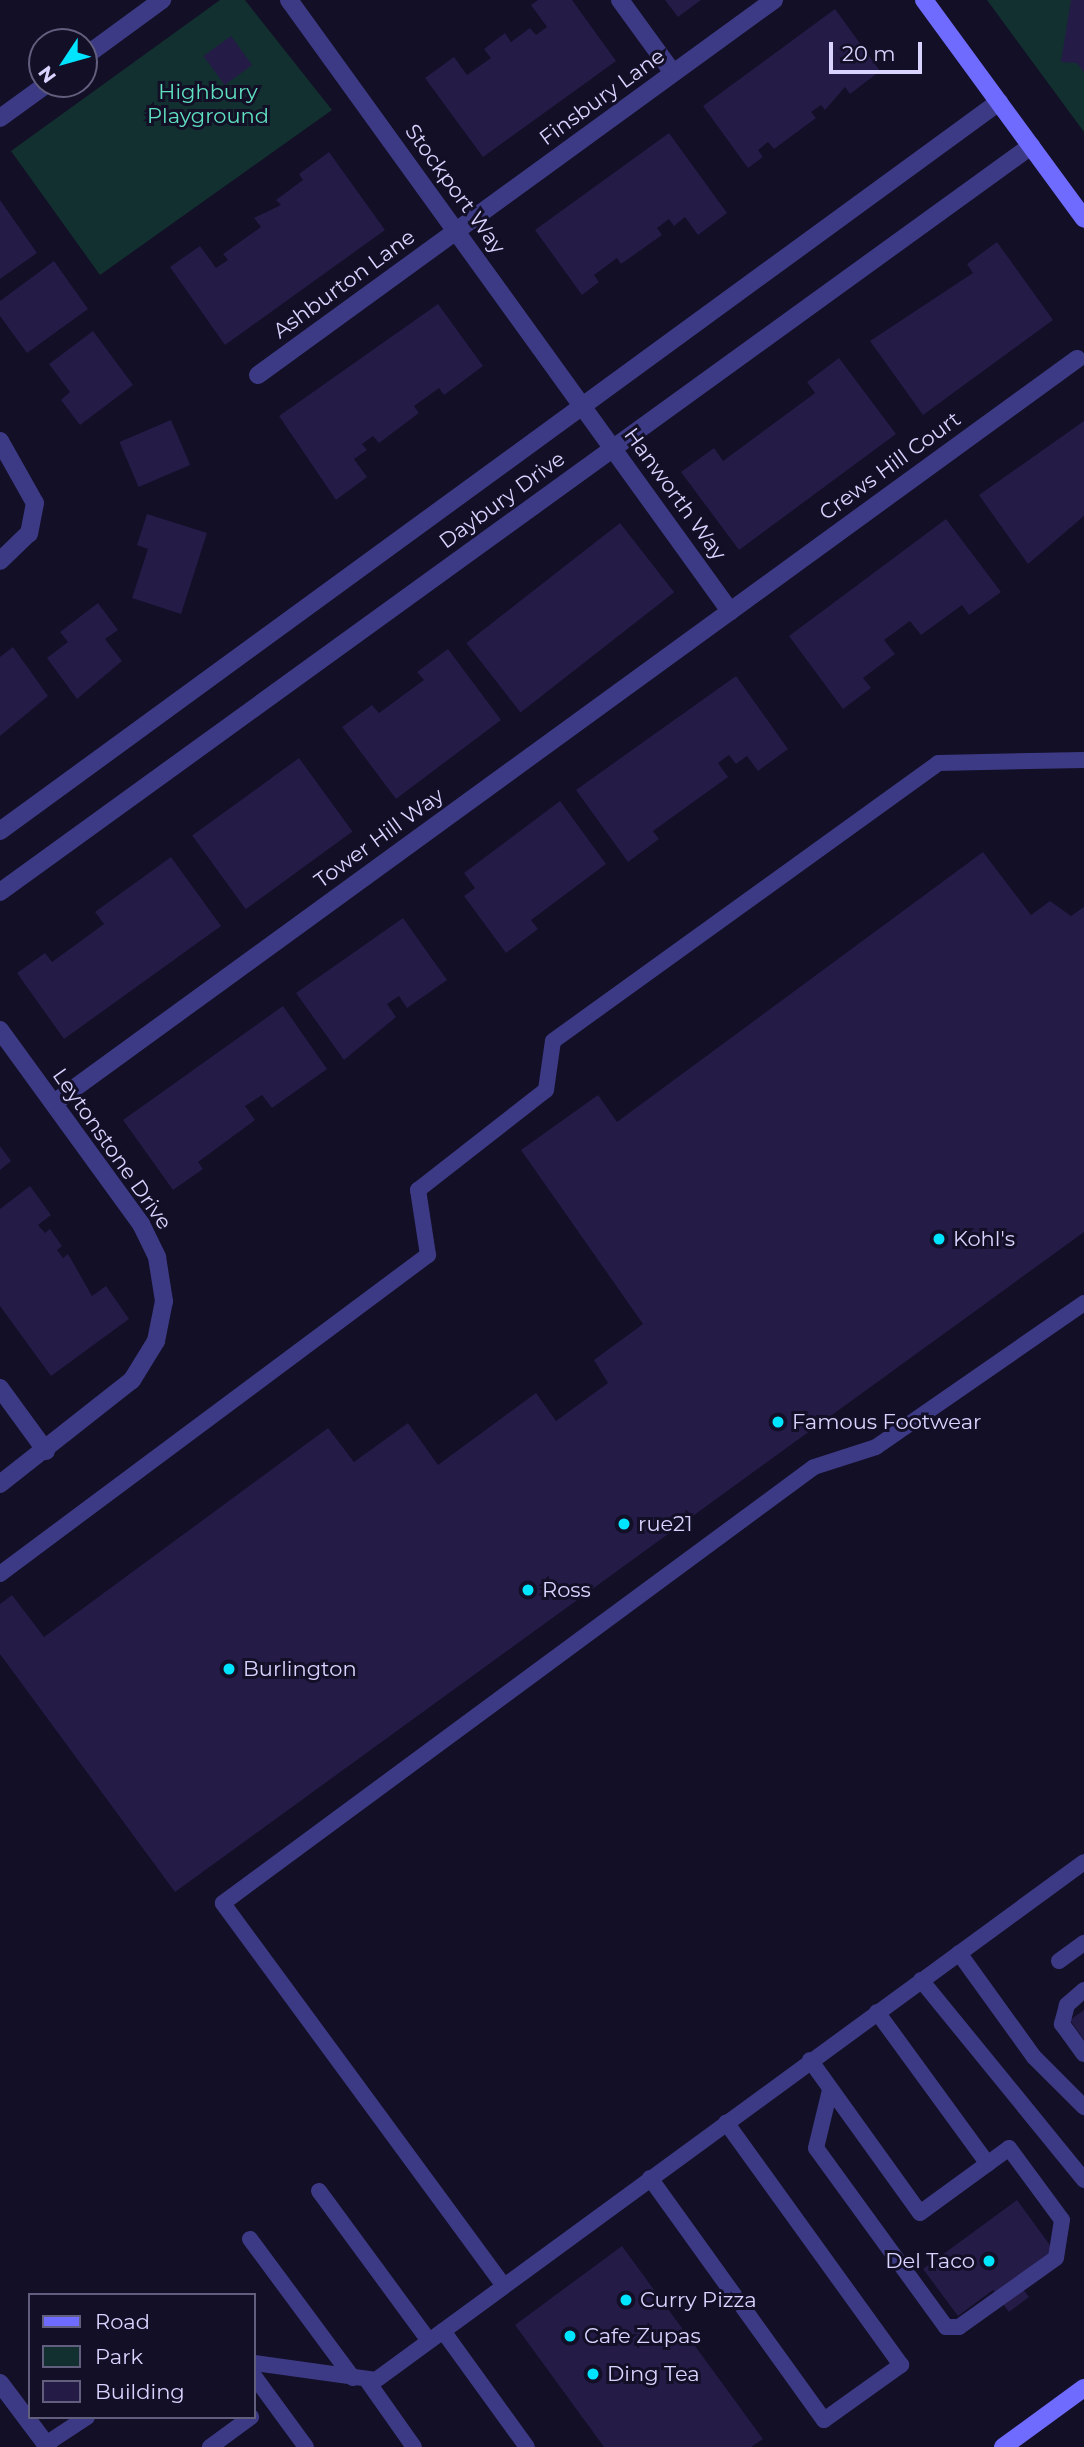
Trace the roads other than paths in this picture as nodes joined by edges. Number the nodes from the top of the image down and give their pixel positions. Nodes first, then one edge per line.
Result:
1 (162, 0) edge
2 (289, 0) edge
3 (620, 0) edge
4 (774, 0) edge
5 (924, 0) edge
6 (98, 47) edge
7 (673, 73) junction
8 (28, 98) edge
9 (999, 102) junction
10 (0, 118) edge
11 (1031, 146) junction
12 (1084, 219) edge
13 (457, 230) junction
14 (1077, 359) dead end
15 (258, 375) dead end
16 (583, 405) junction
17 (0, 441) edge
18 (613, 448) junction
19 (0, 561) edge
20 (730, 611) junction
21 (1084, 760) edge
22 (0, 831) edge
23 (0, 892) edge
24 (0, 1030) edge
25 (54, 1103) junction
26 (1084, 1303) edge
27 (0, 1388) edge
28 (46, 1451) junction
29 (0, 1484) edge
30 (0, 1574) edge
31 (1084, 1862) edge
32 (1084, 1943) edge
33 (959, 1953) junction
34 (1059, 1961) dead end
35 (921, 1980) junction
36 (1084, 1990) edge
37 (877, 2012) junction
38 (1084, 2054) edge
39 (810, 2060) junction
40 (830, 2090) junction
41 (1084, 2107) edge
42 (726, 2122) junction
43 (988, 2164) junction
44 (650, 2178) junction
45 (1084, 2180) edge
46 (320, 2191) dead end
47 (250, 2239) dead end
48 (504, 2286) junction
49 (436, 2336) junction
50 (256, 2363) edge
51 (256, 2379) edge
52 (359, 2379) junction
53 (0, 2383) edge
54 (1084, 2388) edge
55 (272, 2402) junction
56 (256, 2413) edge
57 (84, 2419) edge
58 (248, 2419) edge
59 (45, 2446) edge
60 (210, 2447) edge
61 (306, 2447) edge
62 (414, 2447) edge
63 (527, 2447) edge
64 (1003, 2447) edge

1 - 6 street
2 - 13 street, Stockport Way
3 - 7 street
4 - 7 street, Finsbury Lane
5 - 9 main road
7 - 13 street, Finsbury Lane
8 - 10 street
9 - 11 main road
9 - 16 street, Daybury Drive
11 - 12 main road
11 - 18 street, Daybury Drive
13 - 15 street, Ashburton Lane
13 - 16 street, Stockport Way
14 - 20 street, Crews Hill Court
16 - 18 street, Hanworth Way
16 - 22 street, Daybury Drive
17 - 19 street
18 - 20 street, Hanworth Way
18 - 23 street, Daybury Drive
20 - 25 street, Tower Hill Way
21 - 30 lane
24 - 25 street, Leytonstone Drive
25 - 28 street, Leytonstone Drive
26 - 48 lane
27 - 28 street
28 - 29 street, Leytonstone Drive
31 - 33 lane
32 - 34 lane
33 - 35 lane
33 - 41 lane
35 - 37 lane
35 - 45 lane
36 - 38 lane
37 - 39 lane
37 - 43 lane
39 - 40 lane
39 - 42 lane
40 - 43 lane
40 - 43 lane
42 - 44 lane
42 - 44 lane
44 - 48 lane
46 - 49 lane
47 - 52 lane
48 - 49 lane
49 - 52 lane
49 - 63 lane
50 - 52 lane
51 - 55 lane
52 - 62 lane
53 - 59 street
54 - 64 main road
55 - 56 lane
55 - 61 lane
57 - 59 lane
58 - 60 lane

